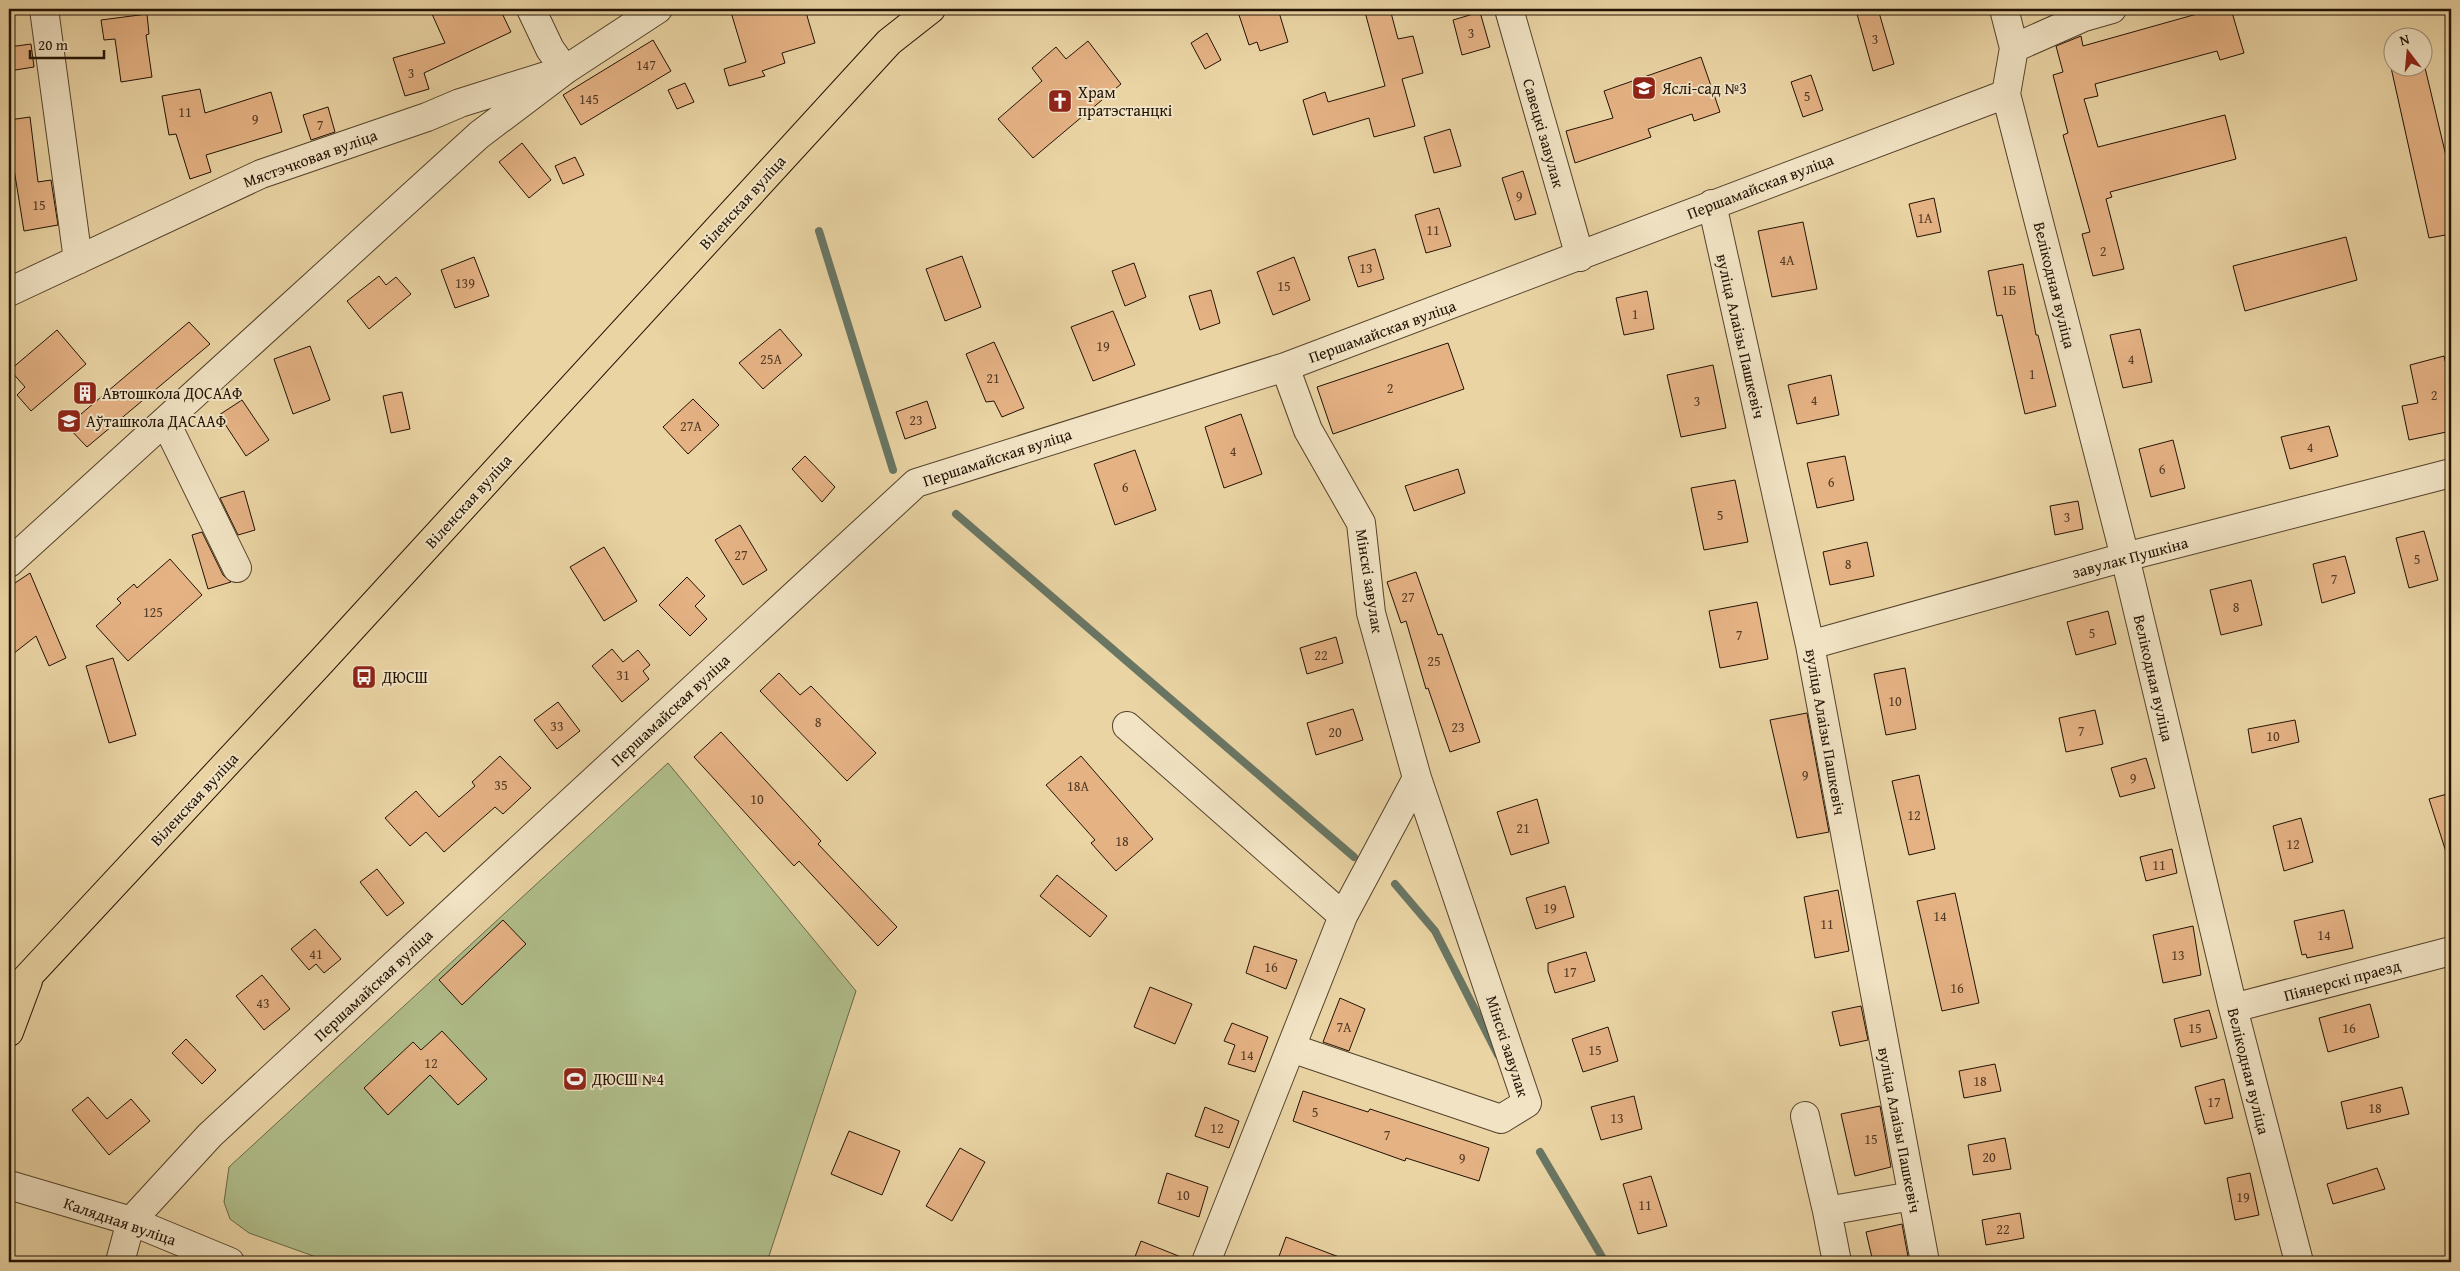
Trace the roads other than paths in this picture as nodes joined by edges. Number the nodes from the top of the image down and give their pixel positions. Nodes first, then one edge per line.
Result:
1 (44, 9) edge
2 (531, 9) edge
3 (658, 9) edge
4 (931, 9) edge
5 (1509, 9) edge
6 (2004, 9) edge
7 (2112, 9) edge
8 (2014, 48) junction
9 (565, 70) junction
10 (2006, 94) junction
11 (460, 103) junction
12 (478, 135) junction
13 (1712, 204) junction
14 (1580, 257) junction
15 (78, 260) junction
16 (9, 292) edge
17 (1285, 367) junction
18 (165, 421) junction
19 (2451, 473) edge
20 (2125, 557) junction
21 (9, 563) edge
22 (237, 568) dead end
23 (1810, 645) junction
24 (1127, 726) dead end
25 (1417, 778) junction
26 (1343, 916) junction
27 (2451, 951) edge
28 (20, 978) edge
29 (9, 997) edge
30 (2233, 1008) junction
31 (9, 1032) edge
32 (1291, 1048) junction
33 (1805, 1116) dead end
34 (9, 1185) edge
35 (1912, 1196) junction
36 (1826, 1211) junction
37 (132, 1221) junction
38 (120, 1262) edge
39 (230, 1262) edge
40 (1206, 1262) edge
41 (1837, 1262) edge
42 (1925, 1262) edge
43 (2299, 1262) edge

1 - 15 street
2 - 9 street
3 - 9 street
4 - 28 main road, Віленская вуліца
5 - 14 street, Савецкі завулак
6 - 8 street
7 - 8 street
8 - 10 street
9 - 11 street, Мястэчковая вуліца
9 - 12 street
10 - 13 street, Першамайская вуліца
10 - 20 street, Велікодная вуліца
11 - 12 street
11 - 15 street, Мястэчковая вуліца
12 - 18 street
13 - 14 street, Першамайская вуліца
13 - 23 street, вуліца Алаізы Пашкевіч
14 - 17 street, Першамайская вуліца
15 - 16 street, Мястэчковая вуліца
17 - 25 street, Мінскі завулак
17 - 37 street, Першамайская вуліца
18 - 21 street
18 - 22 street
19 - 20 street, завулак Пушкіна
20 - 23 street, завулак Пушкіна
20 - 30 street, Велікодная вуліца
23 - 35 street, вуліца Алаізы Пашкевіч
24 - 26 street
25 - 26 street
25 - 32 street, Мінскі завулак
26 - 32 street
27 - 30 street, Піянерскі праезд
28 - 29 main road, Віленская вуліца
28 - 31 main road
30 - 43 street, Велікодная вуліца
32 - 40 street
33 - 36 street
34 - 37 street, Калядная вуліца
35 - 36 street
35 - 42 street, вуліца Алаізы Пашкевіч
36 - 41 street
37 - 38 street
37 - 39 street, Калядная вуліца

